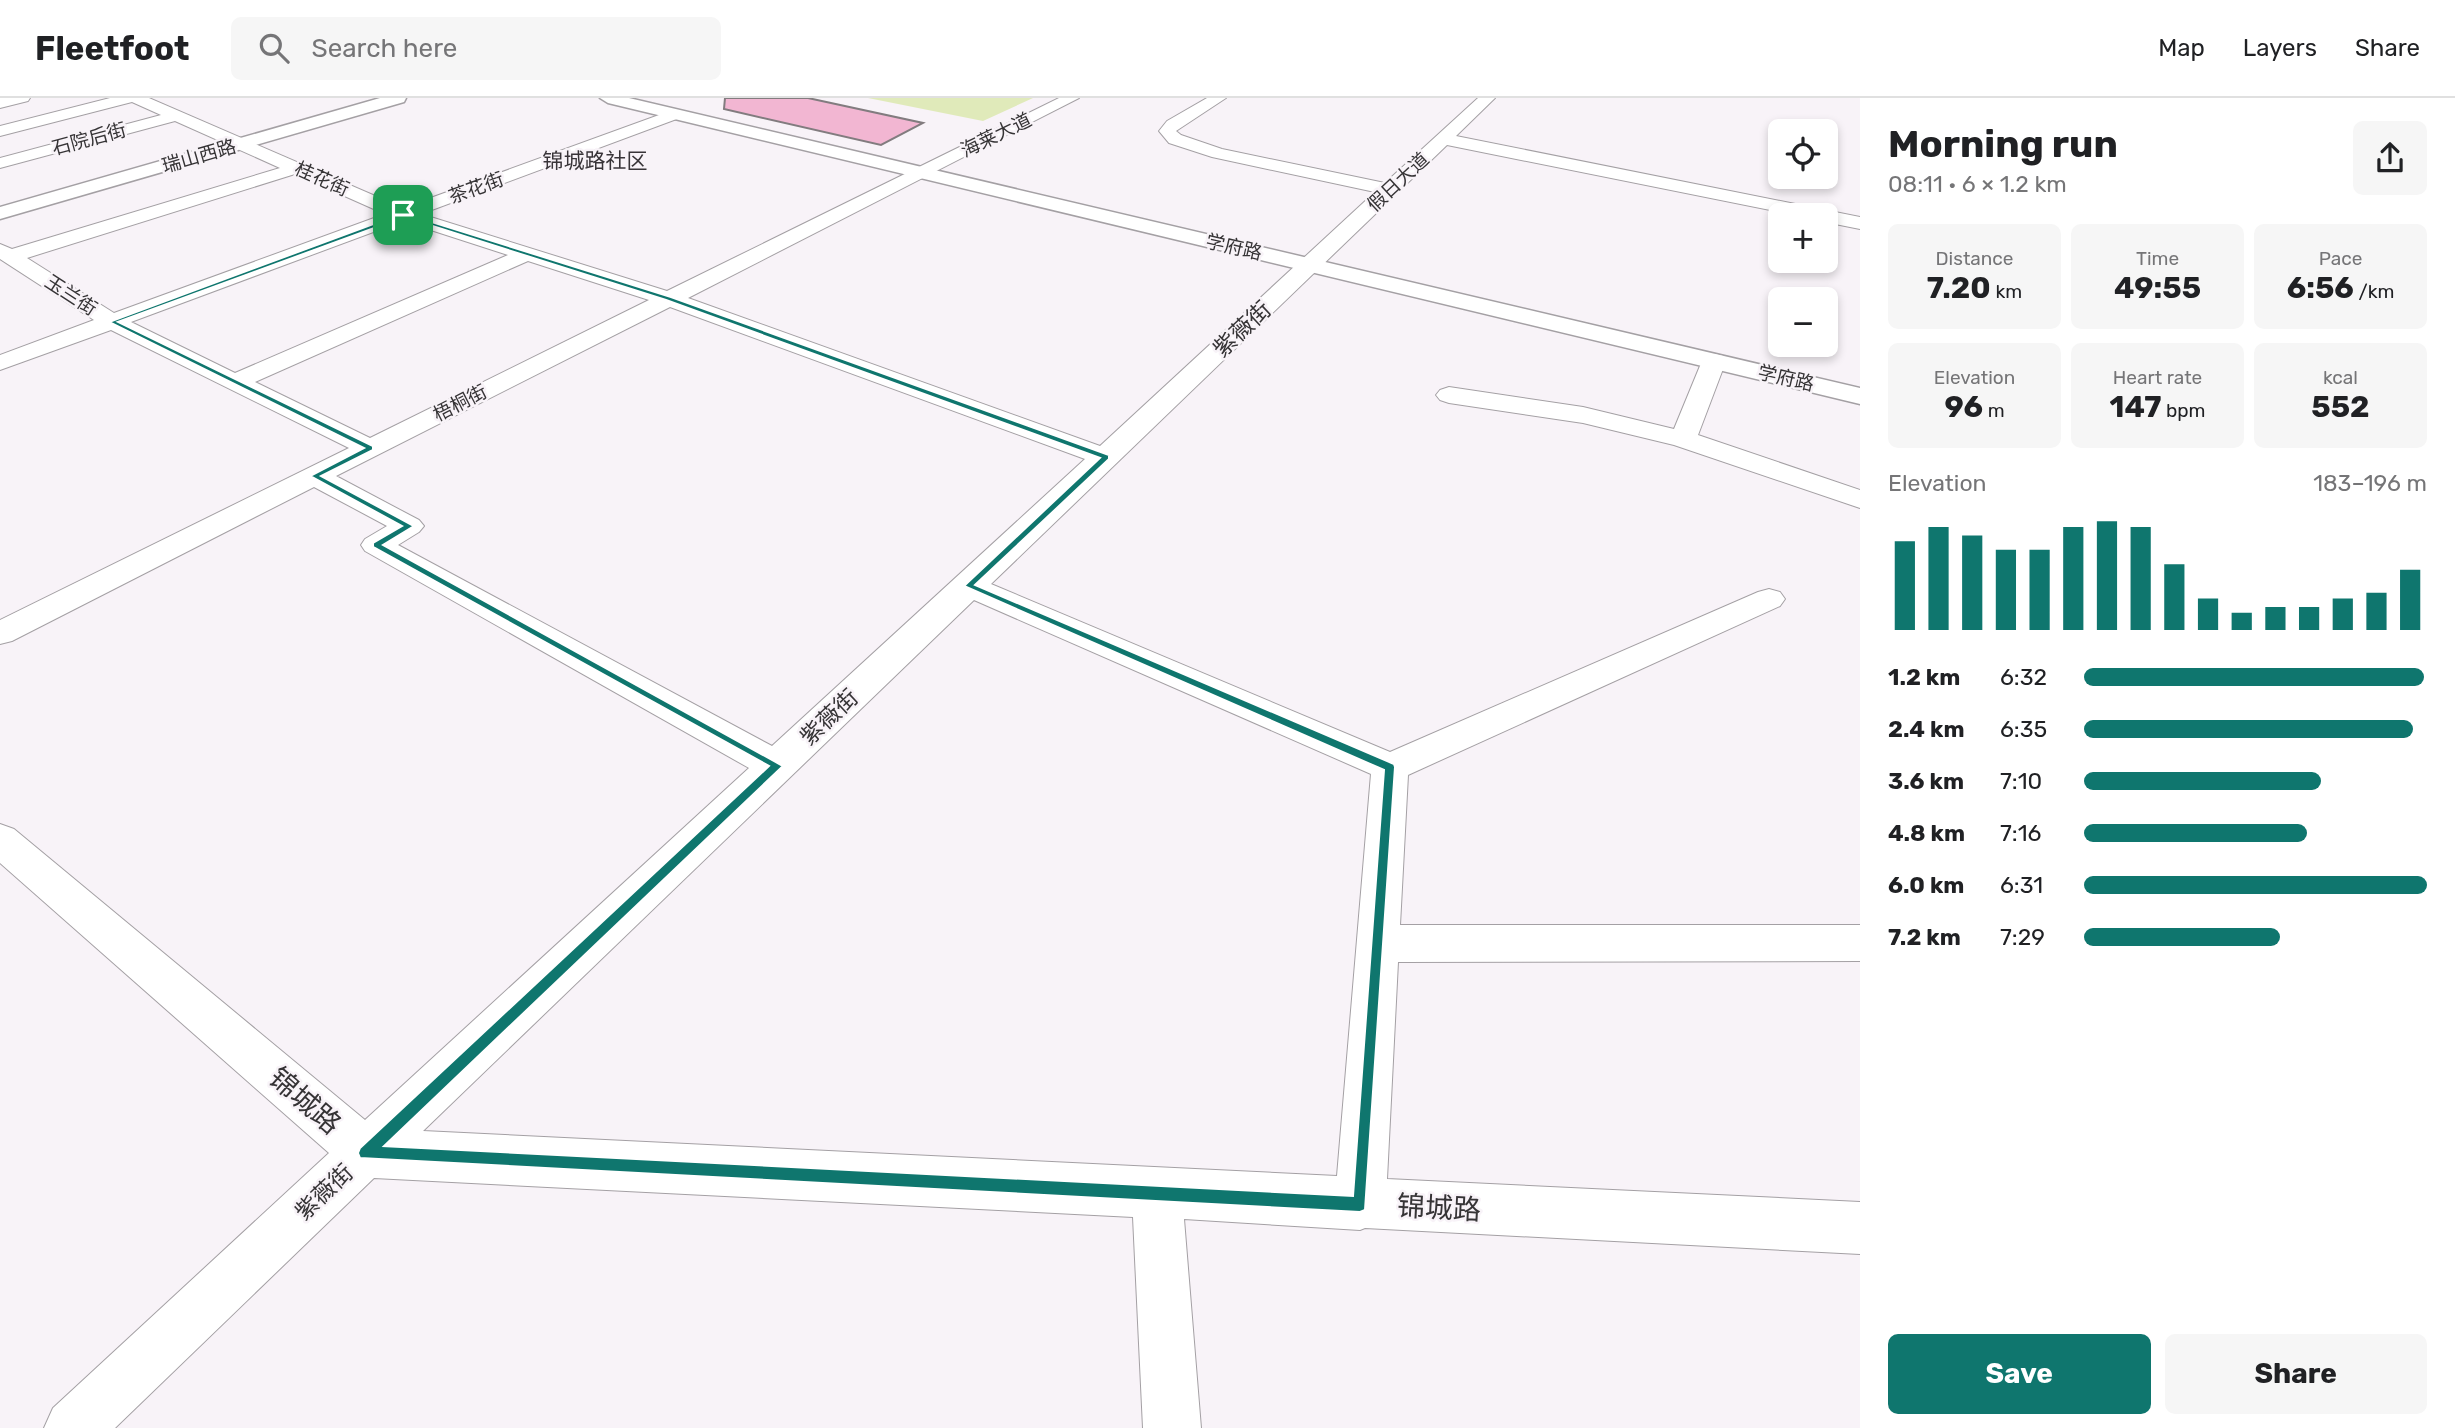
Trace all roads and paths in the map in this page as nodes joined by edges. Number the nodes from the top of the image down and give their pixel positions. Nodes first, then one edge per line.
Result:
1 (22, 98) edge
2 (129, 98) edge
3 (136, 98) edge
4 (379, 98) edge
5 (398, 98) edge
6 (608, 98) edge
7 (1071, 98) edge
8 (1218, 98) edge
9 (1487, 98) edge
10 (0, 103) edge
11 (676, 114) junction
12 (178, 115) junction
13 (0, 131) edge
14 (1444, 139) junction
15 (239, 141) junction
16 (0, 163) edge
17 (297, 168) junction
18 (920, 173) junction
19 (1390, 190) junction
20 (1768, 204) edge
21 (0, 206) edge
22 (0, 213) edge
23 (403, 215) junction
24 (1838, 218) edge
25 (1860, 223) edge
26 (5, 253) edge
27 (529, 253) junction
28 (1309, 265) junction
29 (669, 299) junction
30 (112, 322) junction
31 (1714, 361) junction
32 (0, 363) edge
33 (235, 382) junction
34 (1449, 395) dead end
35 (1860, 396) edge
36 (1683, 439) junction
37 (370, 448) junction
38 (1106, 457) junction
39 (314, 476) junction
40 (1860, 499) edge
41 (969, 586) junction
42 (1769, 599) dead end
43 (0, 633) edge
44 (0, 652) edge
45 (0, 662) edge
46 (777, 766) junction
47 (1390, 767) junction
48 (0, 840) edge
49 (1860, 943) edge
50 (1377, 944) junction
51 (366, 1153) junction
52 (1157, 1195) junction
53 (1360, 1205) junction
54 (1860, 1228) edge
55 (73, 1428) edge
56 (1172, 1428) edge

1 - 10 street
2 - 13 street
3 - 12 street, 桂花街
4 - 15 main road, 瑞山西路
5 - 15 main road, 瑞山西路
6 - 11 main road, 学府路
7 - 18 street, 海莱大道
8 - 19 street
9 - 14 street, 假日大道
11 - 18 main road, 学府路
11 - 23 street, 茶花街
12 - 15 street, 桂花街
12 - 16 street, 石院后街
14 - 19 street, 假日大道
14 - 20 street
15 - 17 street, 桂花街
15 - 21 main road, 瑞山西路
15 - 22 main road, 瑞山西路
17 - 23 street, 桂花街
17 - 26 street
18 - 28 main road, 学府路
18 - 29 street, 梧桐街
19 - 28 street, 假日大道
23 - 27 street, 桂花街
23 - 30 street, 茶花街
24 - 25 street
26 - 30 street, 玉兰街
27 - 29 street, 桂花街
27 - 33 street
28 - 31 main road, 学府路
28 - 38 street, 紫薇街
29 - 37 street, 梧桐街
29 - 38 street, 桂花街
30 - 32 street, 茶花街
30 - 33 street, 玉兰街
31 - 35 main road, 学府路
31 - 36 street
33 - 37 street, 玉兰街
34 - 36 street
36 - 40 street
37 - 39 street, 梧桐街
38 - 41 street, 紫薇街
39 - 43 street, 梧桐街
39 - 46 street
41 - 46 street, 紫薇街
41 - 47 street
42 - 47 street
44 - 45 street
46 - 51 street, 紫薇街
47 - 50 street
48 - 51 street, 锦城路
49 - 50 street
50 - 53 street
51 - 52 street, 锦城路
51 - 55 street, 紫薇街
52 - 53 street, 锦城路
52 - 56 street
53 - 54 street, 锦城路

